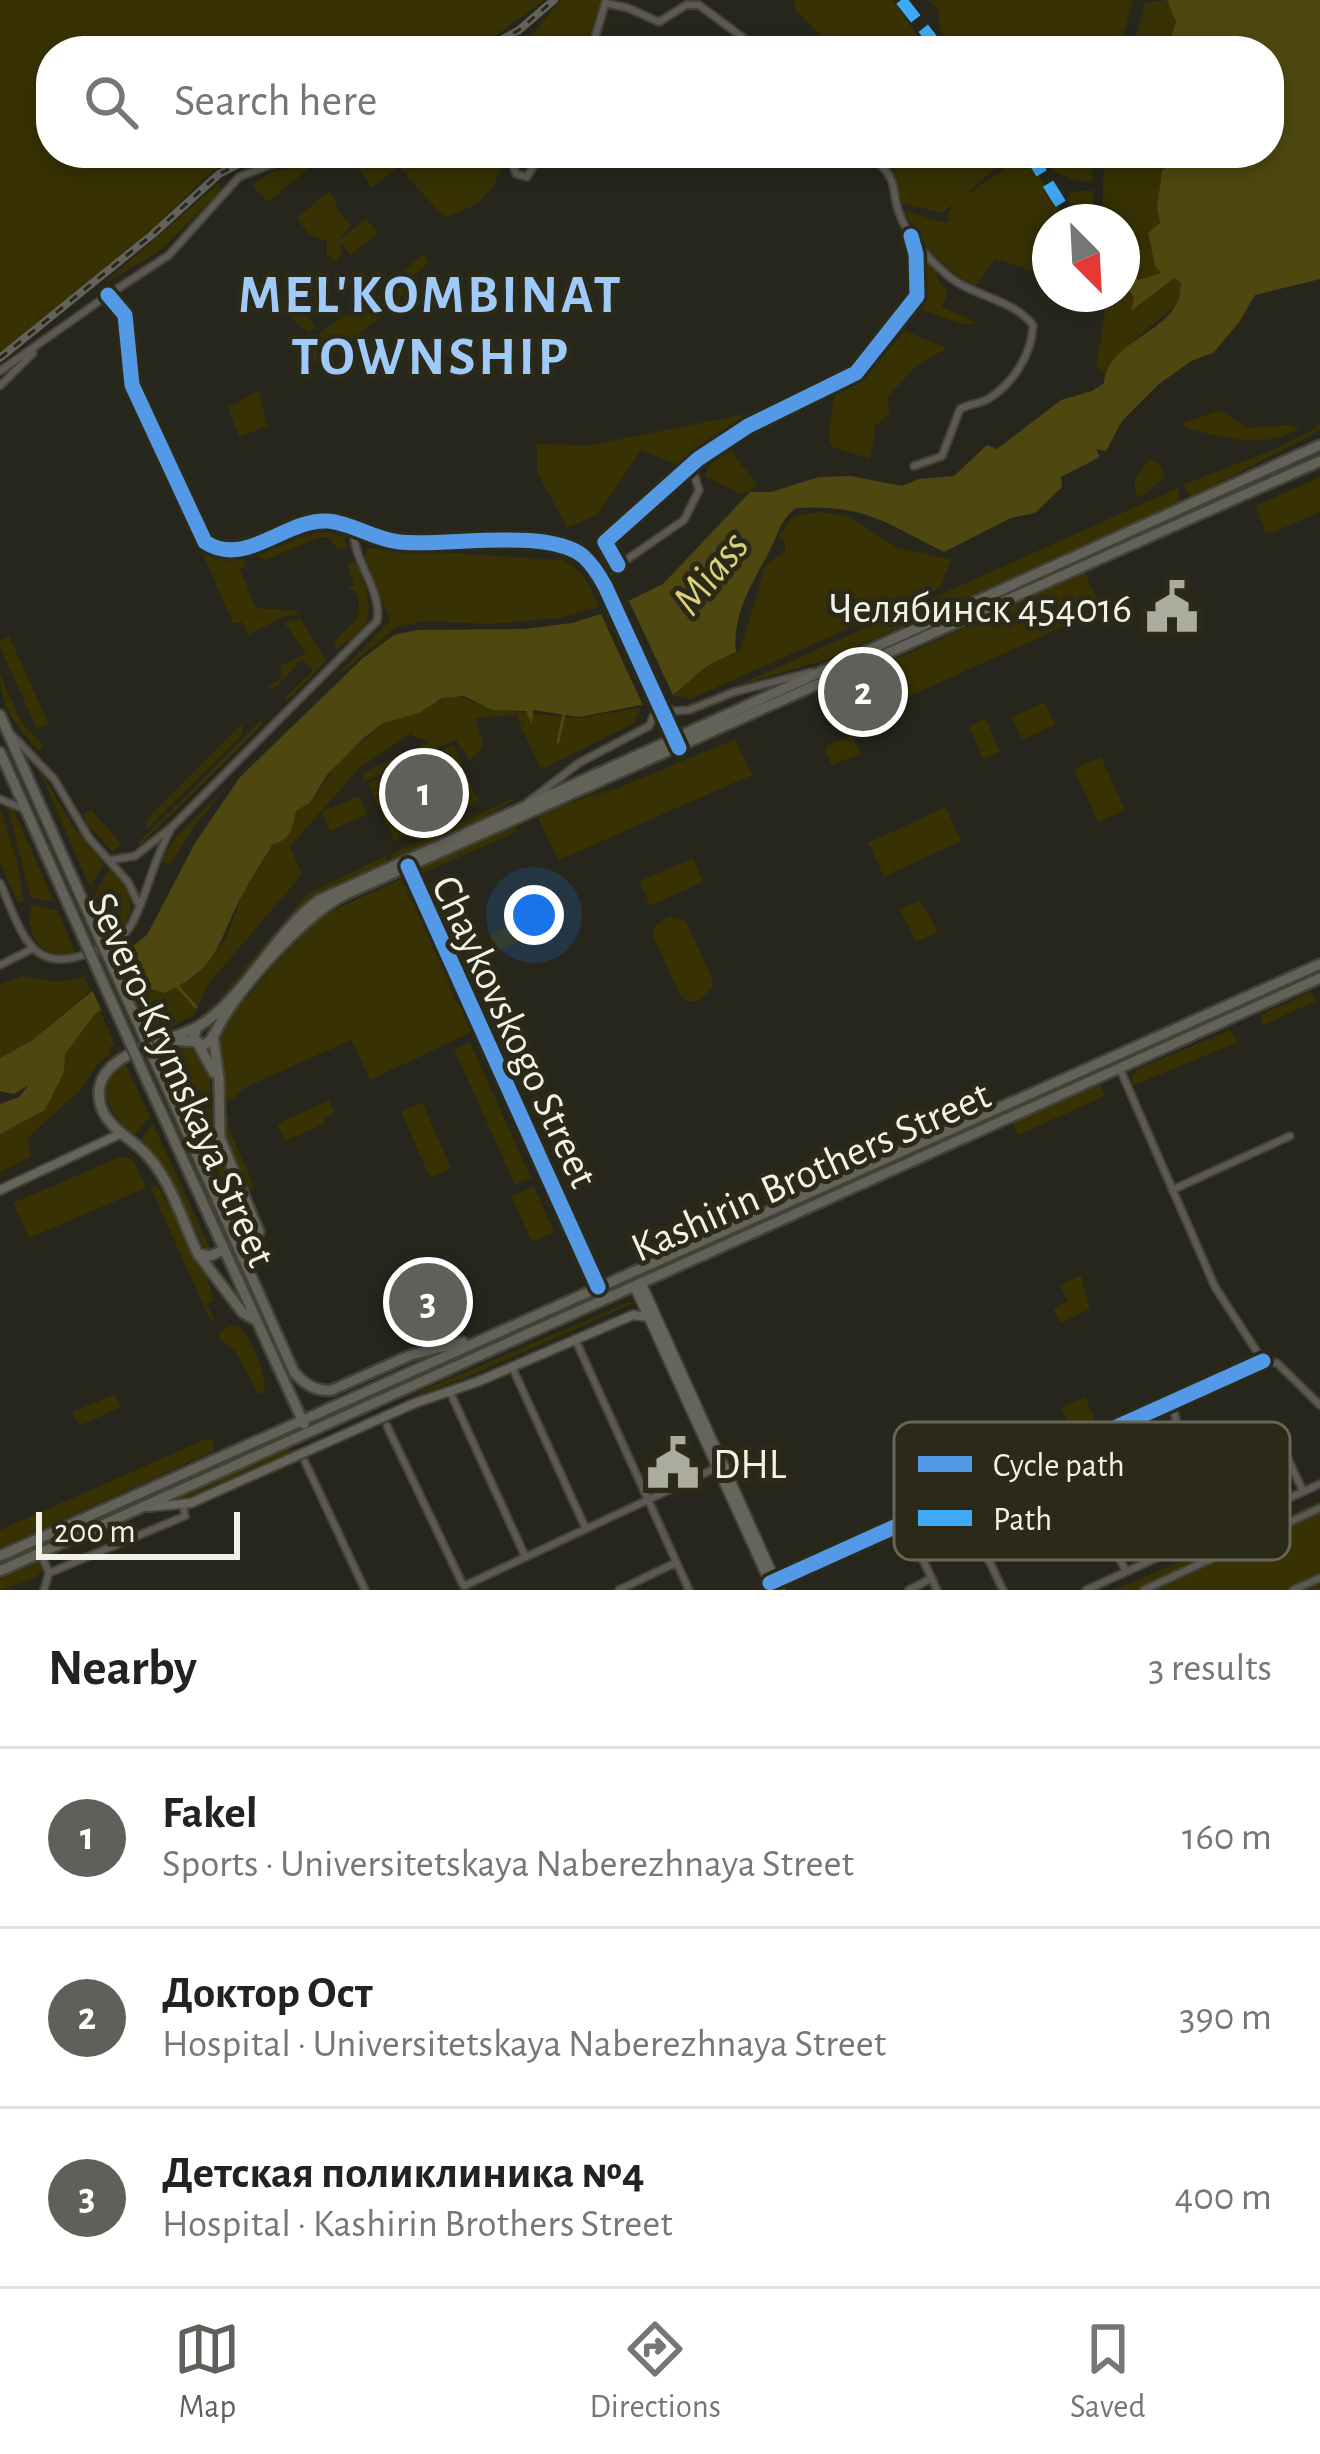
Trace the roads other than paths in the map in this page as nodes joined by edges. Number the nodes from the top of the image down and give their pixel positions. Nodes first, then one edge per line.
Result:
1 (605, 1) edge
2 (594, 36) edge
3 (741, 36) edge
4 (263, 168) edge
5 (886, 168) edge
6 (911, 236) junction
7 (108, 295) junction
8 (43, 341) junction
9 (0, 371) edge
10 (0, 386) edge
11 (1320, 436) edge
12 (1320, 446) edge
13 (1288, 460) junction
14 (1320, 463) edge
15 (691, 465) junction
16 (914, 466) dead end
17 (354, 530) junction
18 (618, 565) junction
19 (600, 578) junction
20 (821, 670) junction
21 (658, 702) junction
22 (0, 715) edge
23 (7, 730) junction
24 (674, 736) junction
25 (679, 748) junction
26 (0, 752) edge
27 (0, 799) edge
28 (524, 805) junction
29 (27, 812) junction
30 (172, 827) junction
31 (110, 860) junction
32 (408, 866) junction
33 (0, 884) edge
34 (138, 907) junction
35 (32, 949) junction
36 (1320, 964) edge
37 (0, 965) edge
38 (1320, 978) edge
39 (198, 1026) junction
40 (213, 1037) junction
41 (160, 1042) junction
42 (197, 1042) junction
43 (1119, 1068) junction
44 (218, 1084) junction
45 (122, 1133) junction
46 (1290, 1136) dead end
47 (0, 1190) edge
48 (1172, 1190) junction
49 (223, 1250) junction
50 (240, 1250) junction
51 (198, 1255) junction
52 (632, 1272) junction
53 (638, 1284) junction
54 (598, 1287) junction
55 (648, 1317) junction
56 (254, 1319) junction
57 (490, 1336) junction
58 (574, 1339) junction
59 (1263, 1361) junction
60 (512, 1366) junction
61 (450, 1392) junction
62 (1171, 1403) junction
63 (1320, 1405) edge
64 (302, 1420) junction
65 (1128, 1422) edge
66 (1179, 1422) edge
67 (387, 1426) dead end
68 (308, 1431) junction
69 (332, 1439) junction
70 (305, 1462) dead end
71 (1290, 1463) edge
72 (718, 1467) junction
73 (1320, 1484) edge
74 (1303, 1491) junction
75 (1290, 1497) edge
76 (647, 1500) junction
77 (187, 1504) junction
78 (137, 1508) junction
79 (1320, 1508) edge
80 (1290, 1522) edge
81 (894, 1526) edge
82 (586, 1528) junction
83 (40, 1552) junction
84 (0, 1556) edge
85 (525, 1556) junction
86 (923, 1560) edge
87 (989, 1560) edge
88 (1121, 1560) edge
89 (1152, 1560) edge
90 (1208, 1560) edge
91 (675, 1563) junction
92 (0, 1571) edge
93 (1126, 1572) junction
94 (49, 1573) junction
95 (932, 1578) junction
96 (1320, 1578) edge
97 (775, 1586) edge
98 (465, 1588) edge
99 (44, 1590) edge
100 (365, 1590) edge
101 (619, 1590) edge
102 (689, 1590) edge
103 (909, 1590) edge
104 (938, 1590) edge
105 (1004, 1590) edge
106 (1086, 1590) edge
107 (1144, 1590) edge
108 (1292, 1590) edge

1 - 2 street
1 - 3 street
4 - 7 street
5 - 6 street
6 - 15 street
6 - 16 street
7 - 8 street
7 - 17 street
8 - 9 street
8 - 10 street
11 - 13 main road
12 - 13 main road
13 - 20 main road
14 - 25 main road
15 - 18 street
15 - 18 street
17 - 19 street
17 - 30 street
18 - 19 street
19 - 21 street
20 - 21 street
20 - 24 main road
21 - 24 street
21 - 28 street
22 - 23 main road, Severo-Krymskaya Street
23 - 31 street
23 - 50 main road, Severo-Krymskaya Street, bridge
24 - 25 street
24 - 28 main road
25 - 32 main road
26 - 29 main road, Severo-Krymskaya Street
27 - 29 street
28 - 39 main road
29 - 49 main road, Severo-Krymskaya Street, bridge
30 - 31 street
30 - 34 street
31 - 34 street
32 - 40 main road
32 - 54 street, Chaykovskogo Street
33 - 35 street
34 - 35 street
35 - 37 street
36 - 52 main road, Kashirin Brothers Street
38 - 43 main road, Kashirin Brothers Street
39 - 40 main road
39 - 41 main road
39 - 42 main road
40 - 42 main road
40 - 44 main road
41 - 42 main road
41 - 45 main road
42 - 44 main road
43 - 48 street
43 - 53 main road, Kashirin Brothers Street
44 - 50 main road
45 - 47 main road
45 - 51 main road
46 - 48 street
48 - 59 street
49 - 51 main road
49 - 56 main road, Severo-Krymskaya Street
50 - 57 main road, Severo-Krymskaya Street
51 - 56 main road
52 - 53 main road
52 - 54 main road, Kashirin Brothers Street
53 - 55 main road
53 - 68 main road, Kashirin Brothers Street
53 - 97 main road
54 - 57 main road, Kashirin Brothers Street
55 - 58 main road
55 - 72 main road
56 - 64 main road, Severo-Krymskaya Street
57 - 64 main road, Kashirin Brothers Street
58 - 60 main road
58 - 76 street
59 - 62 street
59 - 63 street
60 - 61 main road
60 - 82 street
61 - 69 main road
61 - 85 street
62 - 65 street
62 - 66 street
64 - 68 main road, Severo-Krymskaya Street
64 - 84 main road, Kashirin Brothers Street
67 - 98 street
68 - 69 main road
68 - 78 main road, Kashirin Brothers Street
69 - 77 main road
70 - 100 street
71 - 74 street
72 - 76 street
72 - 97 main road
73 - 74 street
74 - 75 street
76 - 82 street
76 - 91 street
77 - 78 main road
77 - 94 street
78 - 83 main road, Kashirin Brothers Street
79 - 80 street
81 - 97 street
82 - 85 street
83 - 92 main road, Kashirin Brothers Street
83 - 94 street
85 - 98 street
86 - 95 street
87 - 105 street
88 - 93 street
89 - 93 street
90 - 107 street
91 - 101 street
91 - 102 street
93 - 106 street
94 - 99 street
95 - 103 street
95 - 104 street
96 - 108 street

